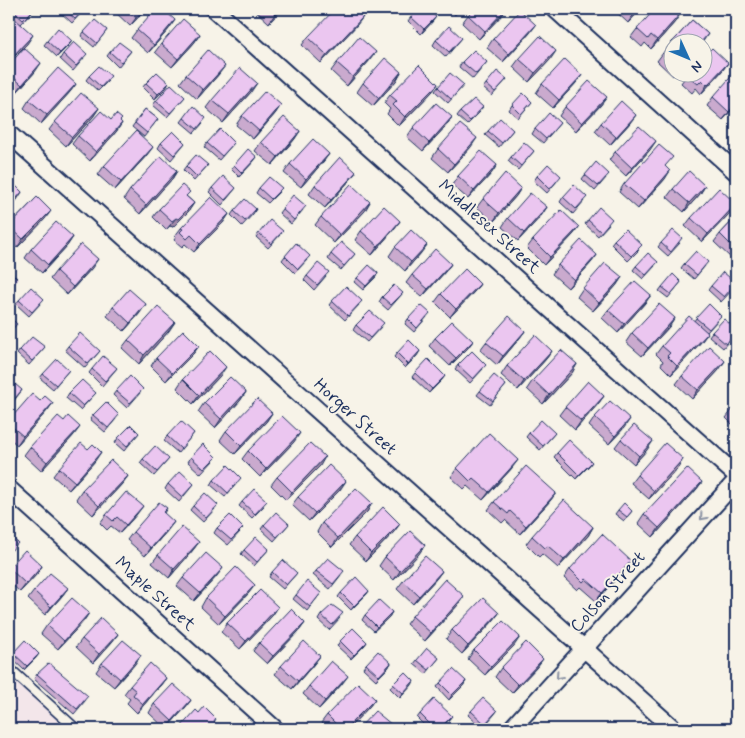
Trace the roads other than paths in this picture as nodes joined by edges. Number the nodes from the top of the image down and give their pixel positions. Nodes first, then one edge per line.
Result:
1 (214, 9) edge
2 (555, 9) edge
3 (9, 134) edge
4 (736, 172) edge
5 (736, 475) edge
6 (736, 481) edge
7 (9, 489) edge
8 (584, 649) junction
9 (9, 668) edge
10 (76, 729) edge
11 (275, 729) edge
12 (510, 729) edge
13 (674, 729) edge

1 - 5 street, Middlesex Street
2 - 4 street
3 - 8 street, Horger Street
6 -> 8 street, Colson Street
7 - 11 street, Maple Street
8 -> 12 street, Colson Street
8 - 13 street, Horger Street
9 - 10 lane

